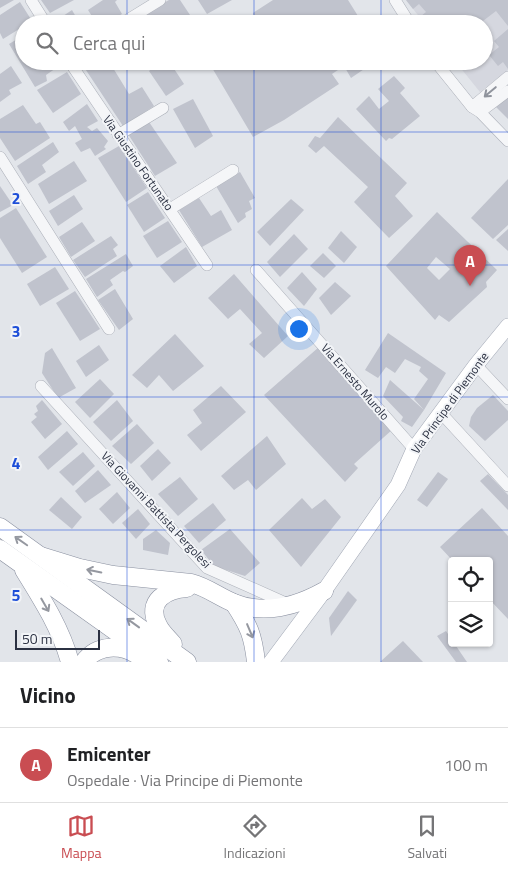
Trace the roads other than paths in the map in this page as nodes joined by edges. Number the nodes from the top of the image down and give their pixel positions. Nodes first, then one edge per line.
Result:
1 (31, 0) edge
2 (160, 0) edge
3 (395, 0) edge
4 (40, 15) edge
5 (136, 15) edge
6 (404, 15) edge
7 (75, 70) edge
8 (444, 70) edge
9 (508, 77) edge
10 (508, 91) edge
11 (164, 108) dead end
12 (476, 109) junction
13 (118, 135) junction
14 (508, 141) edge
15 (0, 157) edge
16 (233, 170) dead end
17 (170, 209) junction
18 (207, 265) dead end
19 (256, 270) dead end
20 (508, 326) edge
21 (109, 329) dead end
22 (476, 365) junction
23 (41, 386) dead end
24 (508, 399) edge
25 (441, 413) junction
26 (414, 449) junction
27 (508, 486) edge
28 (0, 527) edge
29 (0, 549) edge
30 (41, 556) junction
31 (20, 563) junction
32 (210, 590) junction
33 (324, 591) junction
34 (234, 603) junction
35 (291, 606) junction
36 (70, 662) edge
37 (84, 662) edge
38 (148, 662) edge
39 (159, 662) edge
40 (187, 662) edge
41 (256, 662) edge
42 (271, 662) edge

1 - 4 street
2 - 5 street
3 - 6 street
7 - 13 street, Via Giustino Fortunato
8 - 12 street
9 -> 12 street
10 - 12 street
11 - 13 street
12 - 14 street
13 - 17 street, Via Giustino Fortunato
15 - 21 street
16 - 17 street
17 - 18 street, Via Giustino Fortunato
19 - 26 street, Via Ernesto Murolo
20 - 22 main road, Via Principe di Piemonte
22 - 24 street
22 - 25 main road, Via Principe di Piemonte
23 - 35 street, Via Giovanni Battista Pergolesi
25 - 26 main road, Via Principe di Piemonte
25 - 27 street
26 - 33 main road, Via Principe di Piemonte
30 -> 28 highway
29 - 31 highway
32 -> 30 highway
40 -> 30 highway
31 -> 36 highway
31 - 39 highway
32 - 34 highway
32 - 40 highway
33 - 35 highway
33 - 42 main road, Via Principe di Piemonte
34 - 35 highway
34 -> 41 highway
37 - 38 highway

